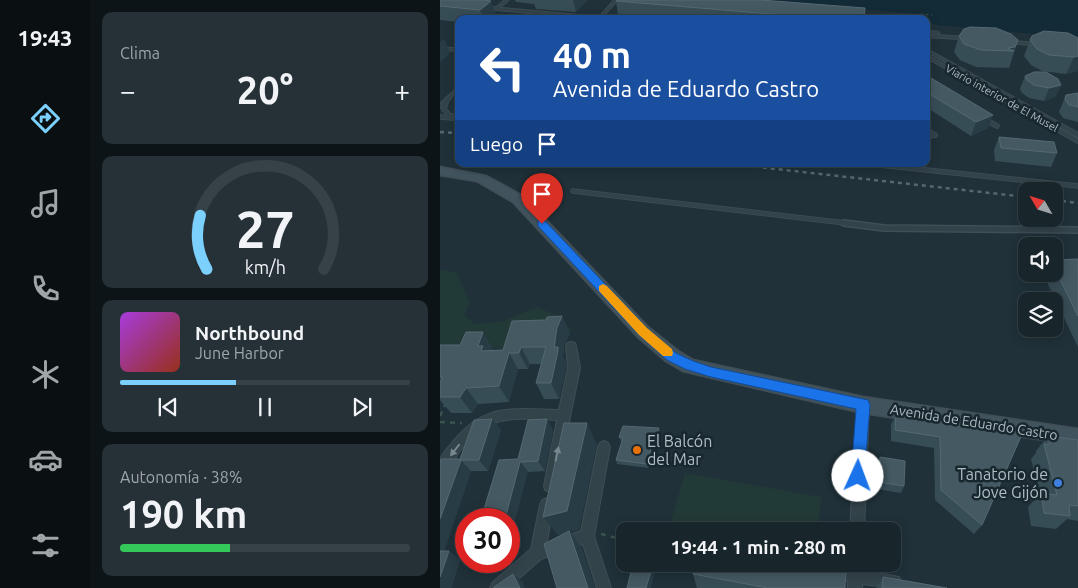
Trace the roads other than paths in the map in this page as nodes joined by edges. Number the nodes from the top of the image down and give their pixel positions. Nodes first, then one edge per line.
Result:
1 (508, 0) edge
2 (616, 0) edge
3 (487, 8) edge
4 (496, 9) junction
5 (536, 13) joint
6 (562, 15) edge
7 (603, 15) edge
8 (930, 32) edge
9 (970, 35) edge
10 (930, 37) edge
11 (966, 38) edge
12 (1009, 39) edge
13 (1003, 41) edge
14 (440, 48) edge
15 (455, 50) edge
16 (930, 52) edge
17 (930, 58) edge
18 (455, 91) edge
19 (447, 98) junction
20 (440, 104) edge
21 (981, 116) edge
22 (440, 117) edge
23 (455, 117) edge
24 (455, 119) edge
25 (997, 126) dead end
26 (1078, 135) edge
27 (1078, 141) edge
28 (898, 167) edge
29 (440, 171) edge
30 (1078, 186) edge
31 (573, 191) dead end
32 (1078, 230) edge
33 (571, 346) dead end
34 (863, 405) junction
35 (564, 415) junction
36 (1078, 438) edge
37 (604, 447) dead end
38 (440, 470) edge
39 (857, 522) edge
40 (587, 536) junction
41 (537, 553) junction
42 (834, 572) edge
43 (855, 576) edge
44 (905, 584) edge
45 (497, 588) edge
46 (604, 588) edge

1 - 4 lane
2 - 7 lane
3 - 4 lane
4 - 5 lane
5 - 6 lane
8 - 9 lane
10 - 11 lane
12 - 13 lane
14 - 15 lane
16 - 26 lane
17 - 27 lane, Viario interior de El Musel
18 - 19 lane
19 - 20 lane
19 - 23 lane
21 - 25 lane
22 - 24 lane
28 - 30 lane
29 - 34 street, Avenida de Eduardo Castro
31 - 32 lane
33 - 35 street
34 - 36 street, Avenida de Eduardo Castro
34 - 39 street
35 -> 38 street
41 -> 35 street
37 - 40 street
40 - 41 street
40 - 46 street
41 - 45 street
42 - 43 street
43 - 44 street

